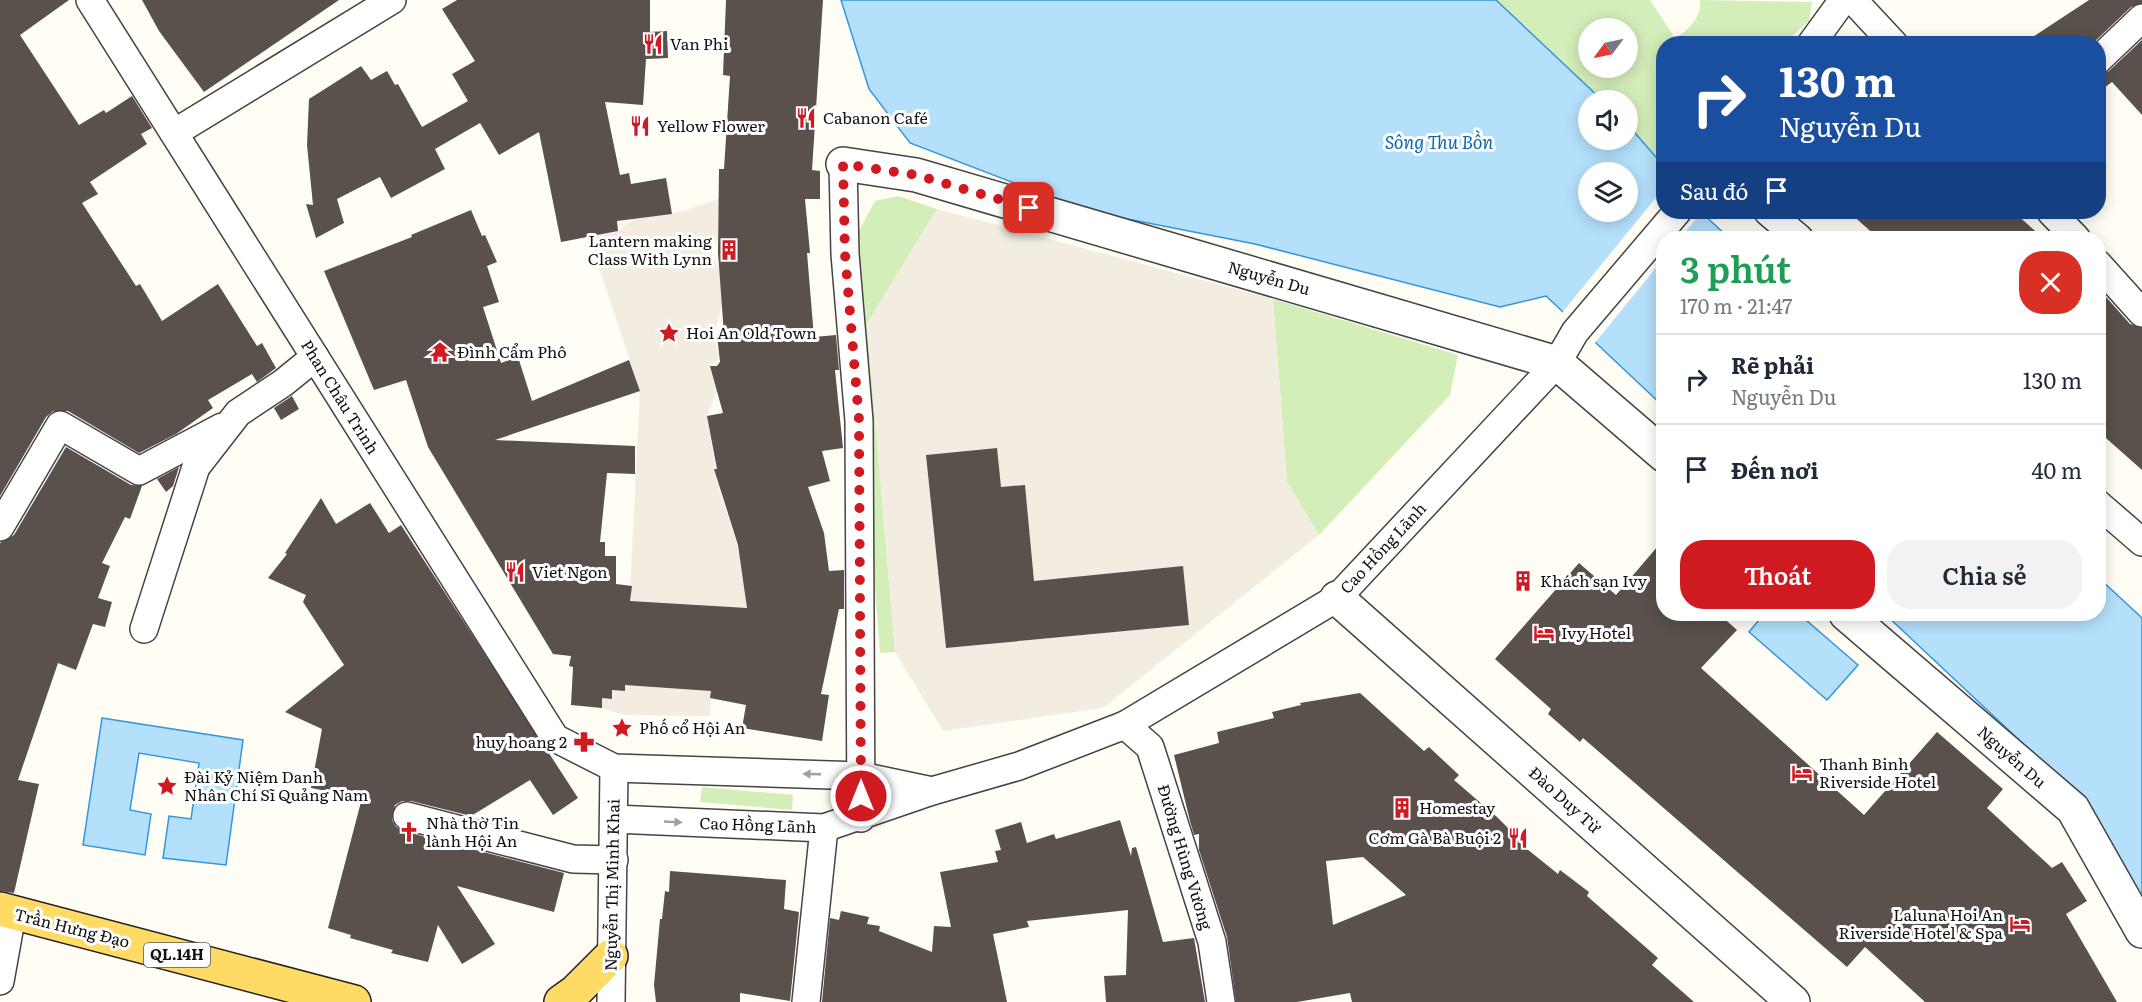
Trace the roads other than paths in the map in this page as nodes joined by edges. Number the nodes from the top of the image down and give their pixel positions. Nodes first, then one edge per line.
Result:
1 (90, 0) edge
2 (392, 0) edge
3 (1843, 0) edge
4 (1853, 0) edge
5 (2142, 18) edge
6 (1817, 36) edge
7 (1887, 36) edge
8 (2106, 52) edge
9 (174, 133) junction
10 (843, 164) joint
11 (1671, 219) edge
12 (1776, 219) edge
13 (2058, 219) edge
14 (1661, 231) edge
15 (1791, 231) edge
16 (2069, 231) edge
17 (1656, 237) edge
18 (2106, 273) edge
19 (2142, 313) edge
20 (315, 357) junction
21 (1557, 363) junction
22 (231, 422) junction
23 (1656, 448) edge
24 (2106, 511) edge
25 (0, 527) edge
26 (2142, 542) edge
27 (1336, 598) junction
28 (1854, 621) edge
29 (144, 630) dead end
30 (1125, 725) junction
31 (614, 768) junction
32 (861, 776) junction
33 (932, 791) junction
34 (407, 816) dead end
35 (861, 818) junction
36 (614, 819) junction
37 (824, 828) junction
38 (614, 860) junction
39 (6, 911) edge
40 (2142, 931) edge
41 (610, 956) junction
42 (0, 981) edge
43 (354, 1002) edge
44 (561, 1002) edge
45 (611, 1002) edge
46 (806, 1002) edge
47 (1221, 1002) edge
48 (1793, 1002) edge

1 - 9 street, Phan Châu Trinh
2 - 9 street
3 - 6 street
4 - 7 street
5 - 8 street
9 - 20 street, Phan Châu Trinh
10 - 21 street, Nguyễn Du
10 - 32 street
11 - 14 street, Cao Hồng Lãnh
12 - 15 street
13 - 16 street
17 - 21 street, Cao Hồng Lãnh
18 - 19 street
20 - 22 street
20 - 31 street, Phan Châu Trinh
21 - 23 street, Nguyễn Du
21 - 27 street, Cao Hồng Lãnh
22 - 25 street
22 - 29 street
24 - 26 street
27 - 30 street, Cao Hồng Lãnh
27 - 48 street, Đào Duy Từ
28 - 40 street, Nguyễn Du
30 - 33 street, Cao Hồng Lãnh
30 - 47 street, Đường Hùng Vương
32 -> 31 street, Cao Hồng Lãnh
31 - 36 street, Nguyễn Thị Minh Khai
32 - 33 street, Cao Hồng Lãnh
32 - 35 street
33 - 35 street, Cao Hồng Lãnh
34 - 38 street
35 - 37 street, Cao Hồng Lãnh
36 -> 37 street, Cao Hồng Lãnh
36 - 38 street, Nguyễn Thị Minh Khai
37 - 46 street
38 - 41 street, Nguyễn Thị Minh Khai
39 - 42 street
39 - 43 main road, Trần Hưng Đạo / QL.14H
41 - 44 main road
41 - 45 street, Nguyễn Thị Minh Khai

